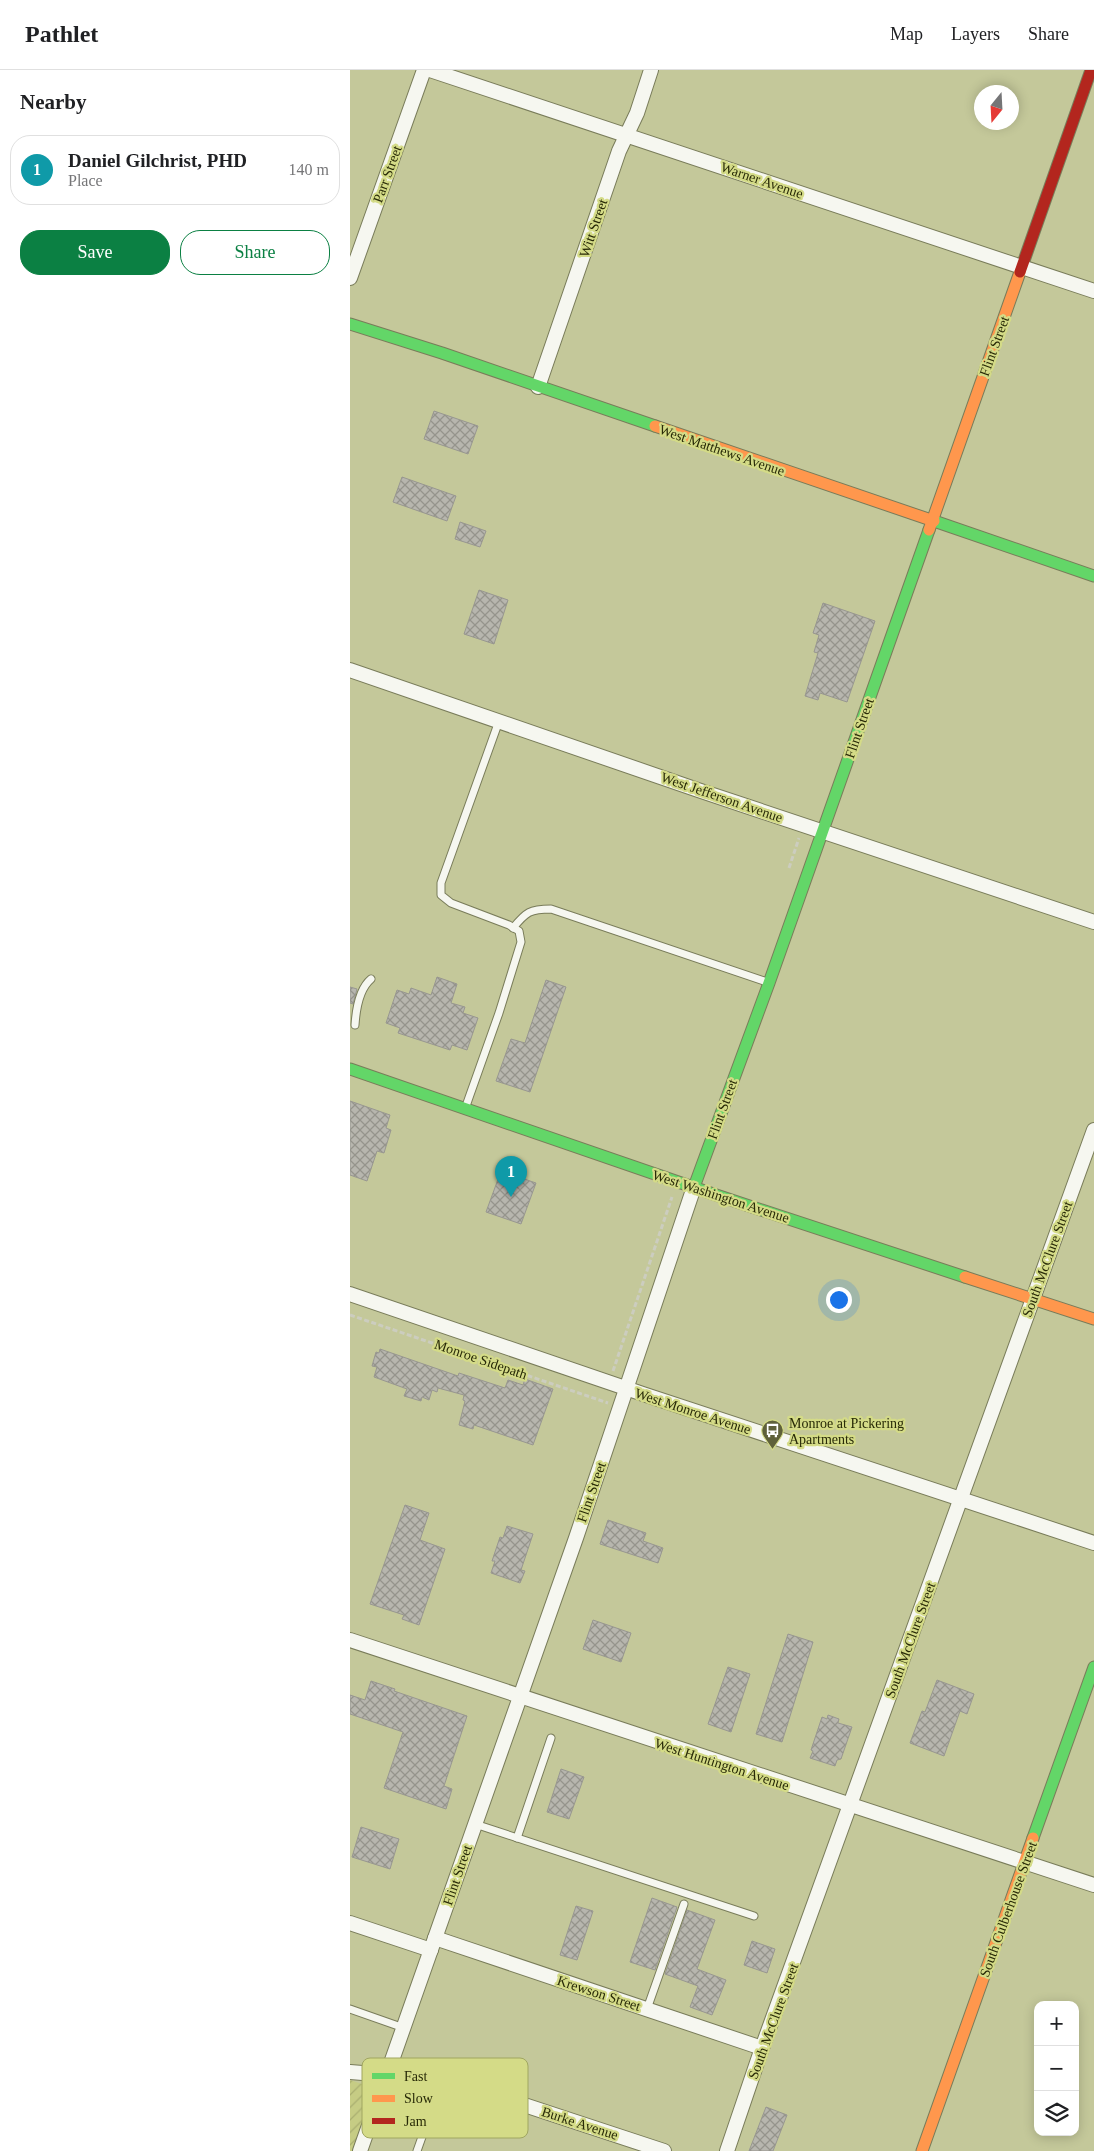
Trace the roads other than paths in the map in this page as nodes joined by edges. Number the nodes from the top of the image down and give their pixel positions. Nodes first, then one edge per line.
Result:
1 (424, 70) edge
2 (430, 70) edge
3 (651, 70) edge
4 (1091, 70) edge
5 (627, 135) junction
6 (1022, 268) junction
7 (350, 278) edge
8 (1094, 291) edge
9 (350, 324) edge
10 (538, 387) junction
11 (932, 522) junction
12 (1094, 576) edge
13 (350, 670) edge
14 (499, 721) junction
15 (822, 831) junction
16 (1094, 922) edge
17 (513, 928) junction
18 (371, 979) dead end
19 (770, 984) junction
20 (355, 1025) dead end
21 (350, 1069) edge
22 (465, 1109) junction
23 (1094, 1130) edge
24 (694, 1187) junction
25 (350, 1294) edge
26 (1034, 1299) junction
27 (1094, 1319) edge
28 (627, 1389) junction
29 (961, 1499) junction
30 (1094, 1543) edge
31 (350, 1640) edge
32 (1094, 1667) edge
33 (520, 1697) junction
34 (551, 1738) dead end
35 (851, 1806) junction
36 (474, 1824) junction
37 (517, 1838) junction
38 (1025, 1862) junction
39 (1094, 1885) edge
40 (684, 1904) dead end
41 (754, 1916) dead end
42 (350, 1923) edge
43 (433, 1944) junction
44 (350, 2009) edge
45 (647, 2009) junction
46 (404, 2028) junction
47 (762, 2048) junction
48 (393, 2058) edge
49 (528, 2106) edge
50 (365, 2138) edge
51 (422, 2138) edge
52 (360, 2151) edge
53 (417, 2151) edge
54 (664, 2151) edge
55 (727, 2151) edge
56 (922, 2151) edge

1 - 7 street, Parr Street
2 - 5 street, Warner Avenue
3 - 5 street, Witt Street
4 - 6 street, Flint Street
5 - 6 street, Warner Avenue
5 - 10 street, Witt Street
6 - 8 street, Warner Avenue
6 - 11 street, Flint Street
9 - 10 street, West Matthews Avenue
10 - 11 street, West Matthews Avenue
11 - 12 street, West Matthews Avenue
11 - 15 street, Flint Street
13 - 14 street, West Jefferson Avenue
14 - 15 street, West Jefferson Avenue
14 - 17 lane
15 - 16 street, West Jefferson Avenue
15 - 19 street, Flint Street
17 - 19 lane
17 - 22 lane
18 - 20 lane
19 - 24 street, Flint Street
21 - 22 street, West Washington Avenue
22 - 24 street, West Washington Avenue
23 - 26 street, South McClure Street
24 - 26 street, West Washington Avenue
24 - 28 street, Flint Street
25 - 28 street, West Monroe Avenue
26 - 27 street, West Washington Avenue
26 - 29 street, South McClure Street
28 - 29 street, West Monroe Avenue
28 - 33 street, Flint Street
29 - 30 street, West Monroe Avenue
29 - 35 street, South McClure Street
31 - 33 street, West Huntington Avenue
32 - 38 street, South Culberhouse Street
33 - 35 street, West Huntington Avenue
33 - 36 street, Flint Street
34 - 37 lane
35 - 38 street, West Huntington Avenue
35 - 47 street, South McClure Street
36 - 37 lane
36 - 43 street, Flint Street
37 - 41 lane
38 - 39 street, West Huntington Avenue
38 - 56 street, South Culberhouse Street
40 - 45 lane
42 - 43 street, Krewson Street
43 - 45 street, Krewson Street
43 - 46 street, Flint Street
44 - 46 lane
45 - 47 street, Krewson Street
46 - 48 street, Flint Street
47 - 55 street, South McClure Street
49 - 54 street, Burke Avenue
50 - 52 street, Flint Street
51 - 53 lane

